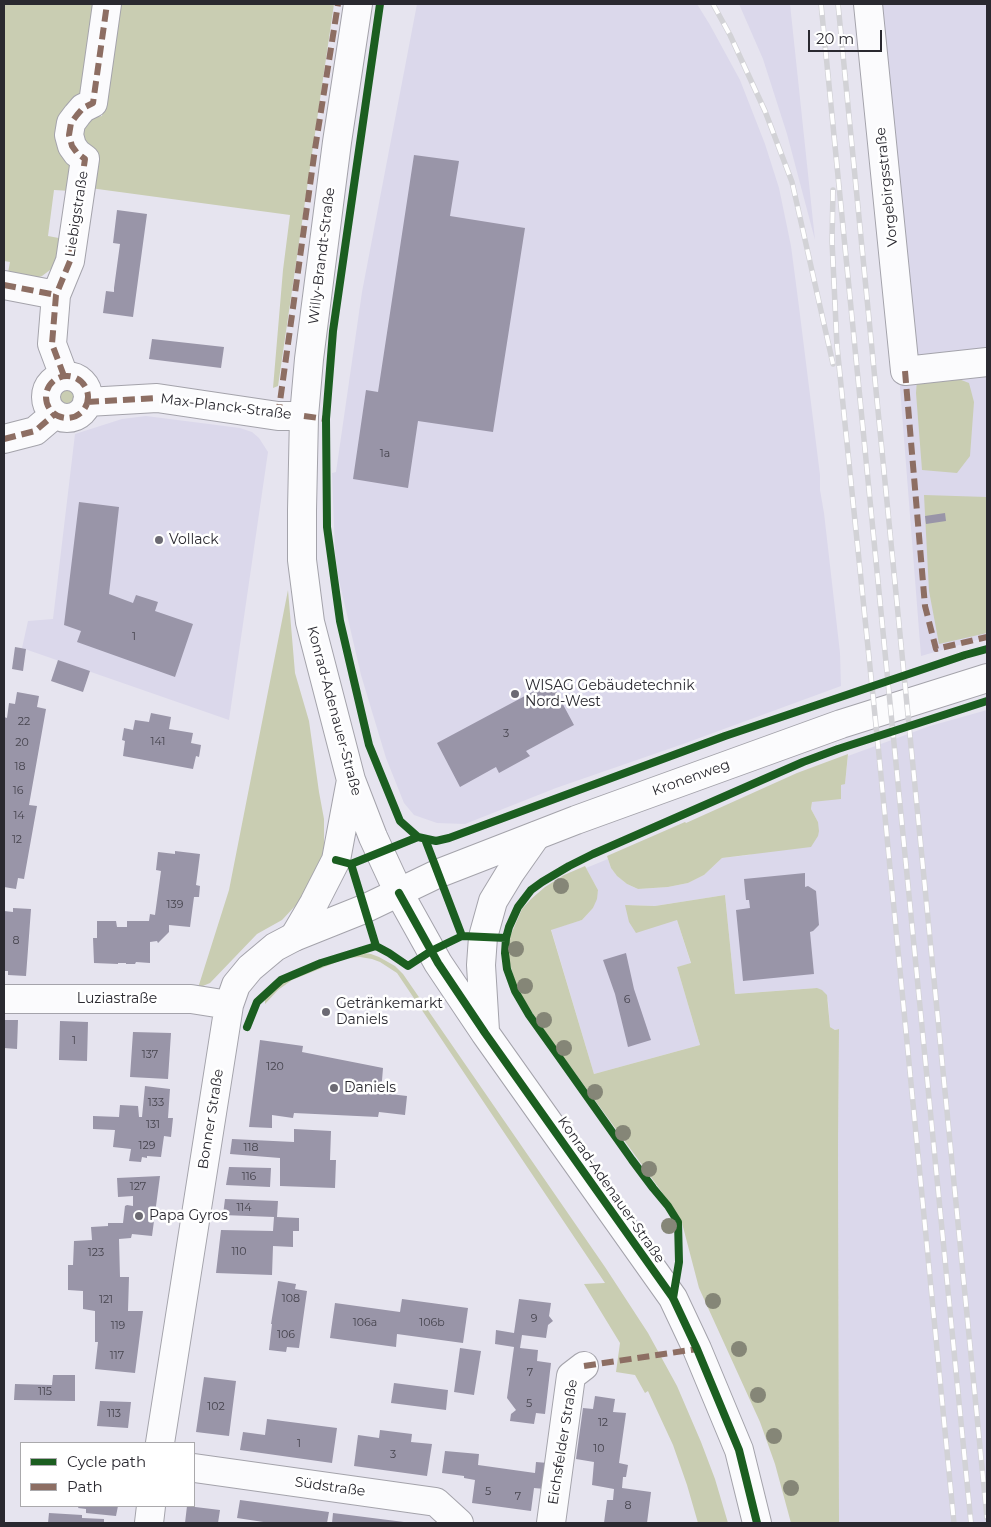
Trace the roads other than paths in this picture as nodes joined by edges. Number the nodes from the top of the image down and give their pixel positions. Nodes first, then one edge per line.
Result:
1 (107, 4) edge
2 (358, 4) edge
3 (868, 4) edge
4 (4, 285) edge
5 (56, 295) junction
6 (987, 362) edge
7 (64, 376) junction
8 (87, 402) junction
9 (55, 414) junction
10 (304, 416) junction
11 (4, 439) edge
12 (302, 510) joint
13 (987, 678) edge
14 (351, 780) junction
15 (536, 836) junction
16 (399, 893) junction
17 (294, 937) junction
18 (4, 1000) edge
19 (229, 1005) junction
20 (485, 1033) junction
21 (584, 1366) dead end
22 (160, 1442) edge
23 (195, 1468) edge
24 (151, 1507) edge
25 (149, 1523) edge
26 (459, 1523) edge
27 (551, 1523) edge
28 (757, 1523) edge

1 - 5 street, Liebigstraße
2 - 10 street, Willy-Brandt-Straße
3 - 6 street, Vorgebirgsstraße
4 - 5 street
5 - 7 street, Liebigstraße
7 - 8 street
7 - 9 street
8 - 9 street
8 - 10 street, Max-Planck-Straße
9 - 11 street
10 - 12 street, Willy-Brandt-Straße
12 - 14 street, Konrad-Adenauer-Straße
13 - 15 street, Kronenweg
14 - 16 street, Konrad-Adenauer-Straße
14 - 17 street
15 - 16 street, Kronenweg
15 - 20 street
16 - 17 street, Bonner Straße
16 - 20 street, Konrad-Adenauer-Straße
17 - 19 street, Bonner Straße
18 - 19 street, Luziastraße
19 - 22 street, Bonner Straße
20 - 28 street, Konrad-Adenauer-Straße
21 - 27 street, Eichsfelder Straße
23 - 26 street, Südstraße
24 - 25 street

